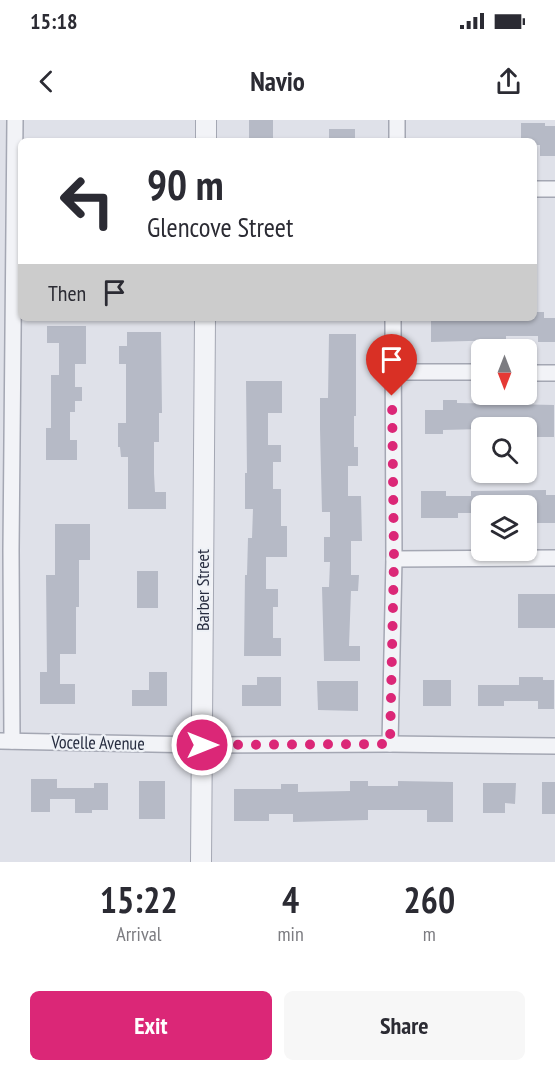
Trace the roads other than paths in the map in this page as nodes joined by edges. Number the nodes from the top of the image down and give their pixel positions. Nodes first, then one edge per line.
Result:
1 (15, 120) edge
2 (206, 120) edge
3 (397, 120) edge
4 (206, 138) edge
5 (397, 138) edge
6 (7, 188) edge
7 (537, 189) edge
8 (555, 189) edge
9 (205, 321) edge
10 (393, 321) edge
11 (6, 370) edge
12 (392, 372) junction
13 (471, 372) edge
14 (537, 373) edge
15 (555, 373) edge
16 (5, 550) edge
17 (555, 558) edge
18 (394, 559) junction
19 (6, 741) edge
20 (390, 744) junction
21 (202, 745) junction
22 (555, 746) edge
23 (201, 862) edge

1 - 6 street
2 - 4 street
3 - 5 street
6 - 11 street
7 - 8 street
9 - 21 street, Barber Street
10 - 12 street
11 - 16 street
12 - 13 street
12 - 18 street
14 - 15 street
16 - 19 street
17 - 18 street
18 - 20 street
19 - 21 street, Vocelle Avenue
20 - 21 street, Vocelle Avenue
20 - 22 street, Vocelle Avenue
21 - 23 street, Barber Street

